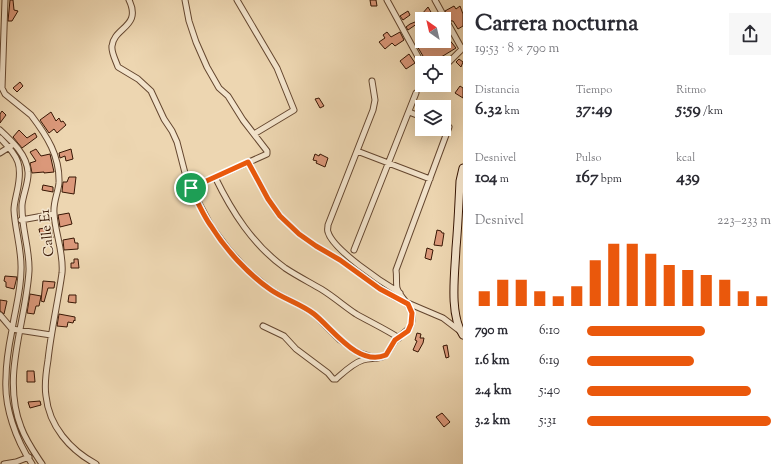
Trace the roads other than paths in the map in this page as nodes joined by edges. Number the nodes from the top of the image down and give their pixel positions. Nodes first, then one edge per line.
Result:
1 (5, 0) edge
2 (129, 0) edge
3 (185, 0) edge
4 (237, 0) edge
5 (387, 0) edge
6 (435, 0) edge
7 (2, 16) edge
8 (2, 48) edge
9 (463, 48) edge
10 (418, 56) edge
11 (451, 61) edge
12 (372, 81) dead end
13 (416, 93) dead end
14 (409, 112) junction
15 (415, 114) edge
16 (0, 130) edge
17 (254, 134) junction
18 (446, 136) edge
19 (0, 138) edge
20 (14, 143) junction
21 (9, 147) junction
22 (356, 151) junction
23 (0, 153) edge
24 (248, 162) junction
25 (388, 163) junction
26 (463, 168) edge
27 (215, 177) junction
28 (430, 179) junction
29 (191, 188) junction
30 (54, 214) junction
31 (23, 220) junction
32 (16, 221) junction
33 (354, 250) dead end
34 (400, 293) junction
35 (408, 304) junction
36 (0, 315) edge
37 (263, 326) dead end
38 (12, 329) junction
39 (20, 330) junction
40 (462, 333) edge
41 (51, 335) junction
42 (399, 338) junction
43 (375, 358) junction
44 (36, 454) junction
45 (27, 458) junction
46 (16, 463) edge
47 (4, 464) edge
48 (32, 464) edge
49 (42, 464) edge
50 (96, 464) edge

1 - 7 street, Calle E1
2 - 29 street
3 - 17 street
4 - 17 street
5 - 10 street
6 - 9 street
7 - 8 street, Calle E1
8 - 30 street, Calle E1
9 - 11 street
12 - 22 street
13 - 14 street
14 - 15 street
14 - 25 street
16 - 20 street
17 - 24 street
18 - 28 street
19 - 21 street
20 - 21 street
20 - 31 street
21 - 23 street
21 - 32 street
22 - 25 street
22 - 34 street
24 - 27 street
24 - 35 street
25 - 28 street
25 - 33 street
26 - 40 main road
27 - 29 street
27 - 42 street
28 - 34 street
29 - 43 street
30 - 31 street
30 - 41 street, Calle E1
31 - 32 street
31 - 39 street
32 - 38 street
34 - 35 street
35 - 40 street
35 - 42 street
36 - 38 street
37 - 43 street
38 - 39 street
38 - 45 street
39 - 41 street
39 - 44 street
41 - 50 street, Calle E1
42 - 43 street
44 - 45 street
44 - 49 street
45 - 46 street
45 - 48 street
46 - 47 street

